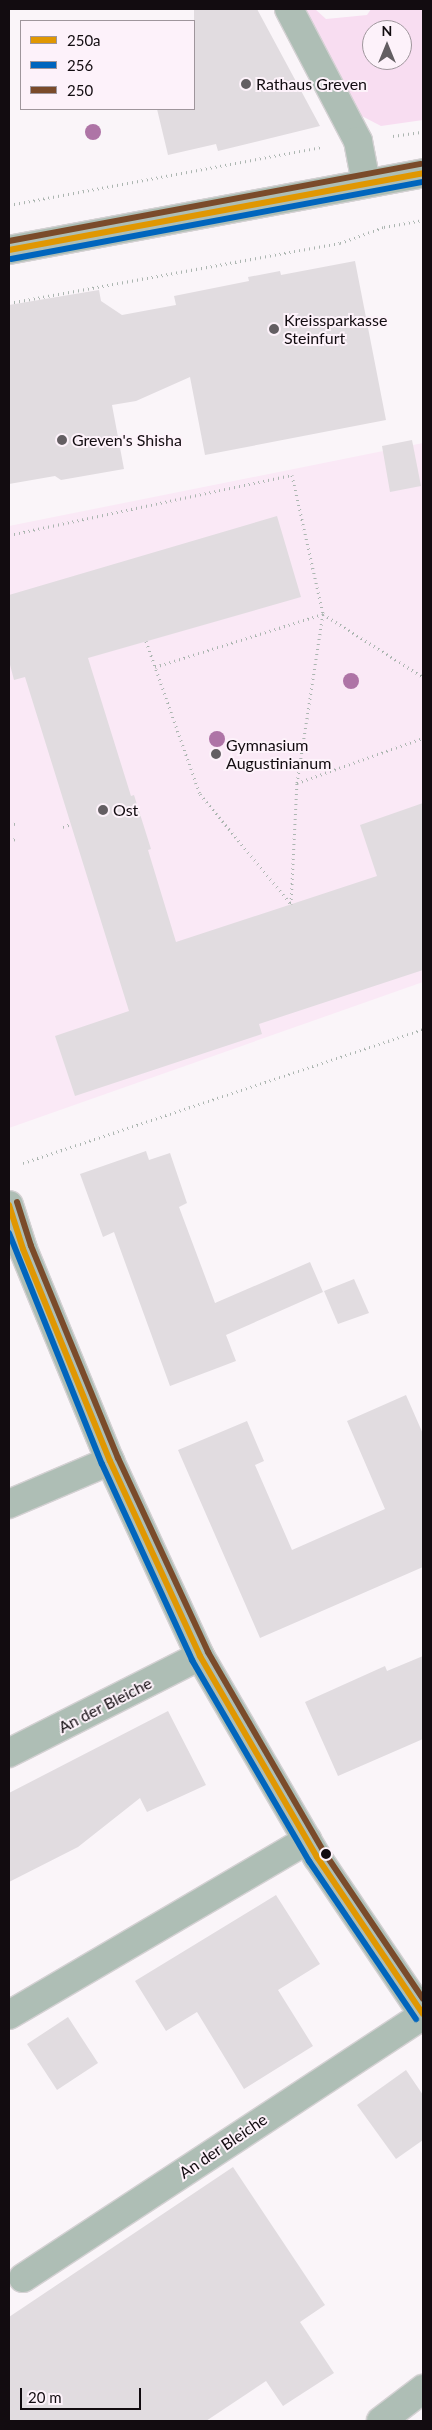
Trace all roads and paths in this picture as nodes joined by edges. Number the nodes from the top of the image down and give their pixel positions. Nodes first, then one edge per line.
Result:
1 (289, 9) edge
2 (358, 141) junction
3 (423, 173) edge
4 (366, 183) junction
5 (9, 205) edge
6 (423, 220) edge
7 (9, 250) edge
8 (9, 303) edge
9 (9, 536) edge
10 (323, 614) junction
11 (146, 641) dead end
12 (156, 667) junction
13 (423, 677) edge
14 (423, 738) edge
15 (297, 783) junction
16 (18, 823) dead end
17 (70, 824) dead end
18 (9, 825) edge
19 (63, 827) dead end
20 (18, 838) dead end
21 (9, 841) edge
22 (423, 1029) edge
23 (23, 1163) dead end
24 (9, 1205) edge
25 (16, 1249) edge
26 (110, 1461) junction
27 (9, 1504) edge
28 (200, 1656) junction
29 (9, 1754) edge
30 (307, 1840) junction
31 (423, 2014) edge
32 (9, 2015) edge
33 (23, 2278) dead end
34 (423, 2389) edge
35 (381, 2421) edge

1 - 2 street
2 - 4 street
2 - 5 path
3 - 4 street
4 - 7 street
6 - 8 path
9 - 10 path
10 - 12 path
10 - 13 path
10 - 15 path
11 - 12 path
12 - 15 path
14 - 15 path
16 - 18 path
17 - 19 path
20 - 21 path
22 - 23 path
24 - 25 street
25 - 26 street
26 - 27 street
26 - 28 street
28 - 29 street, An der Bleiche
28 - 30 street
30 - 31 street
30 - 32 street
31 - 33 street, An der Bleiche
34 - 35 street

